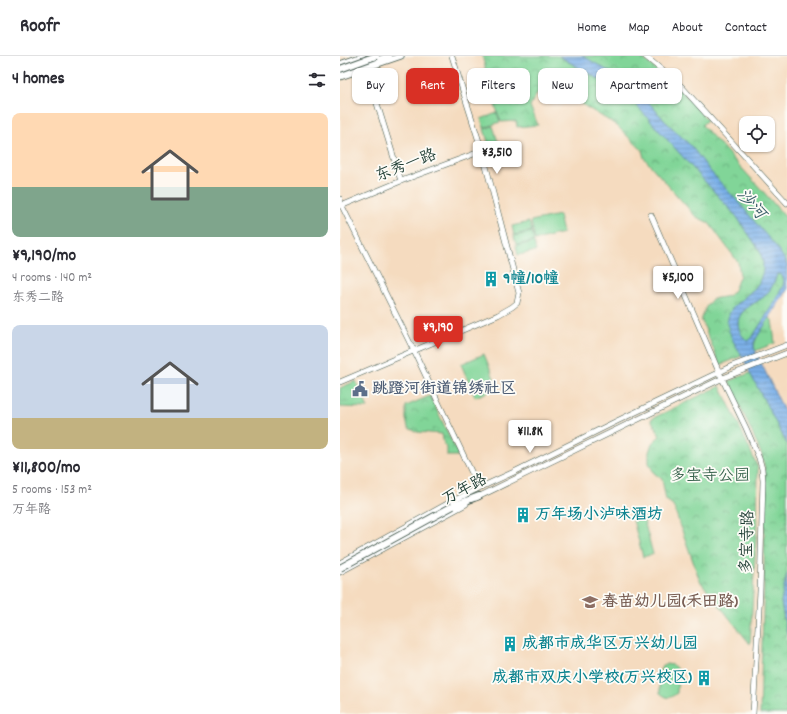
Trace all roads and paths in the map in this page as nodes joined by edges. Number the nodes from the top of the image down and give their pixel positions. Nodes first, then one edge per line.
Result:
1 (363, 56) edge
2 (376, 56) edge
3 (389, 56) edge
4 (401, 56) edge
5 (452, 56) edge
6 (645, 56) edge
7 (340, 64) edge
8 (340, 68) edge
9 (366, 68) edge
10 (340, 73) edge
11 (352, 73) edge
12 (340, 77) edge
13 (377, 104) edge
14 (482, 151) junction
15 (401, 181) junction
16 (340, 199) edge
17 (787, 203) edge
18 (341, 206) edge
19 (651, 214) dead end
20 (787, 345) edge
21 (414, 351) junction
22 (787, 353) edge
23 (719, 372) junction
24 (723, 378) junction
25 (340, 382) edge
26 (479, 488) junction
27 (480, 496) junction
28 (359, 552) junction
29 (363, 560) junction
30 (340, 563) edge
31 (340, 568) edge
32 (340, 572) edge
33 (753, 714) edge

1 - 7 main road
2 - 8 highway, bridge
3 - 10 highway
4 - 9 main road
5 - 14 street
6 - 17 street
11 - 12 main road
13 - 15 street
14 - 15 street, 东秀一路
14 - 21 street
15 - 18 street, 东秀一路
16 - 18 street
18 - 21 street
19 - 23 street, 多宝寺路
20 - 23 street, 万年路
21 - 25 street
21 - 26 street
22 - 24 street, 万年路
23 - 24 street, 多宝寺路
23 - 26 street, 万年路
24 - 27 street, 万年路
24 - 33 street, 多宝寺路
26 - 28 street, 万年路
27 - 29 street, 万年路
27 - 31 highway, bridge
28 - 29 street
28 - 30 street, 万年路
29 - 32 street, 万年路

